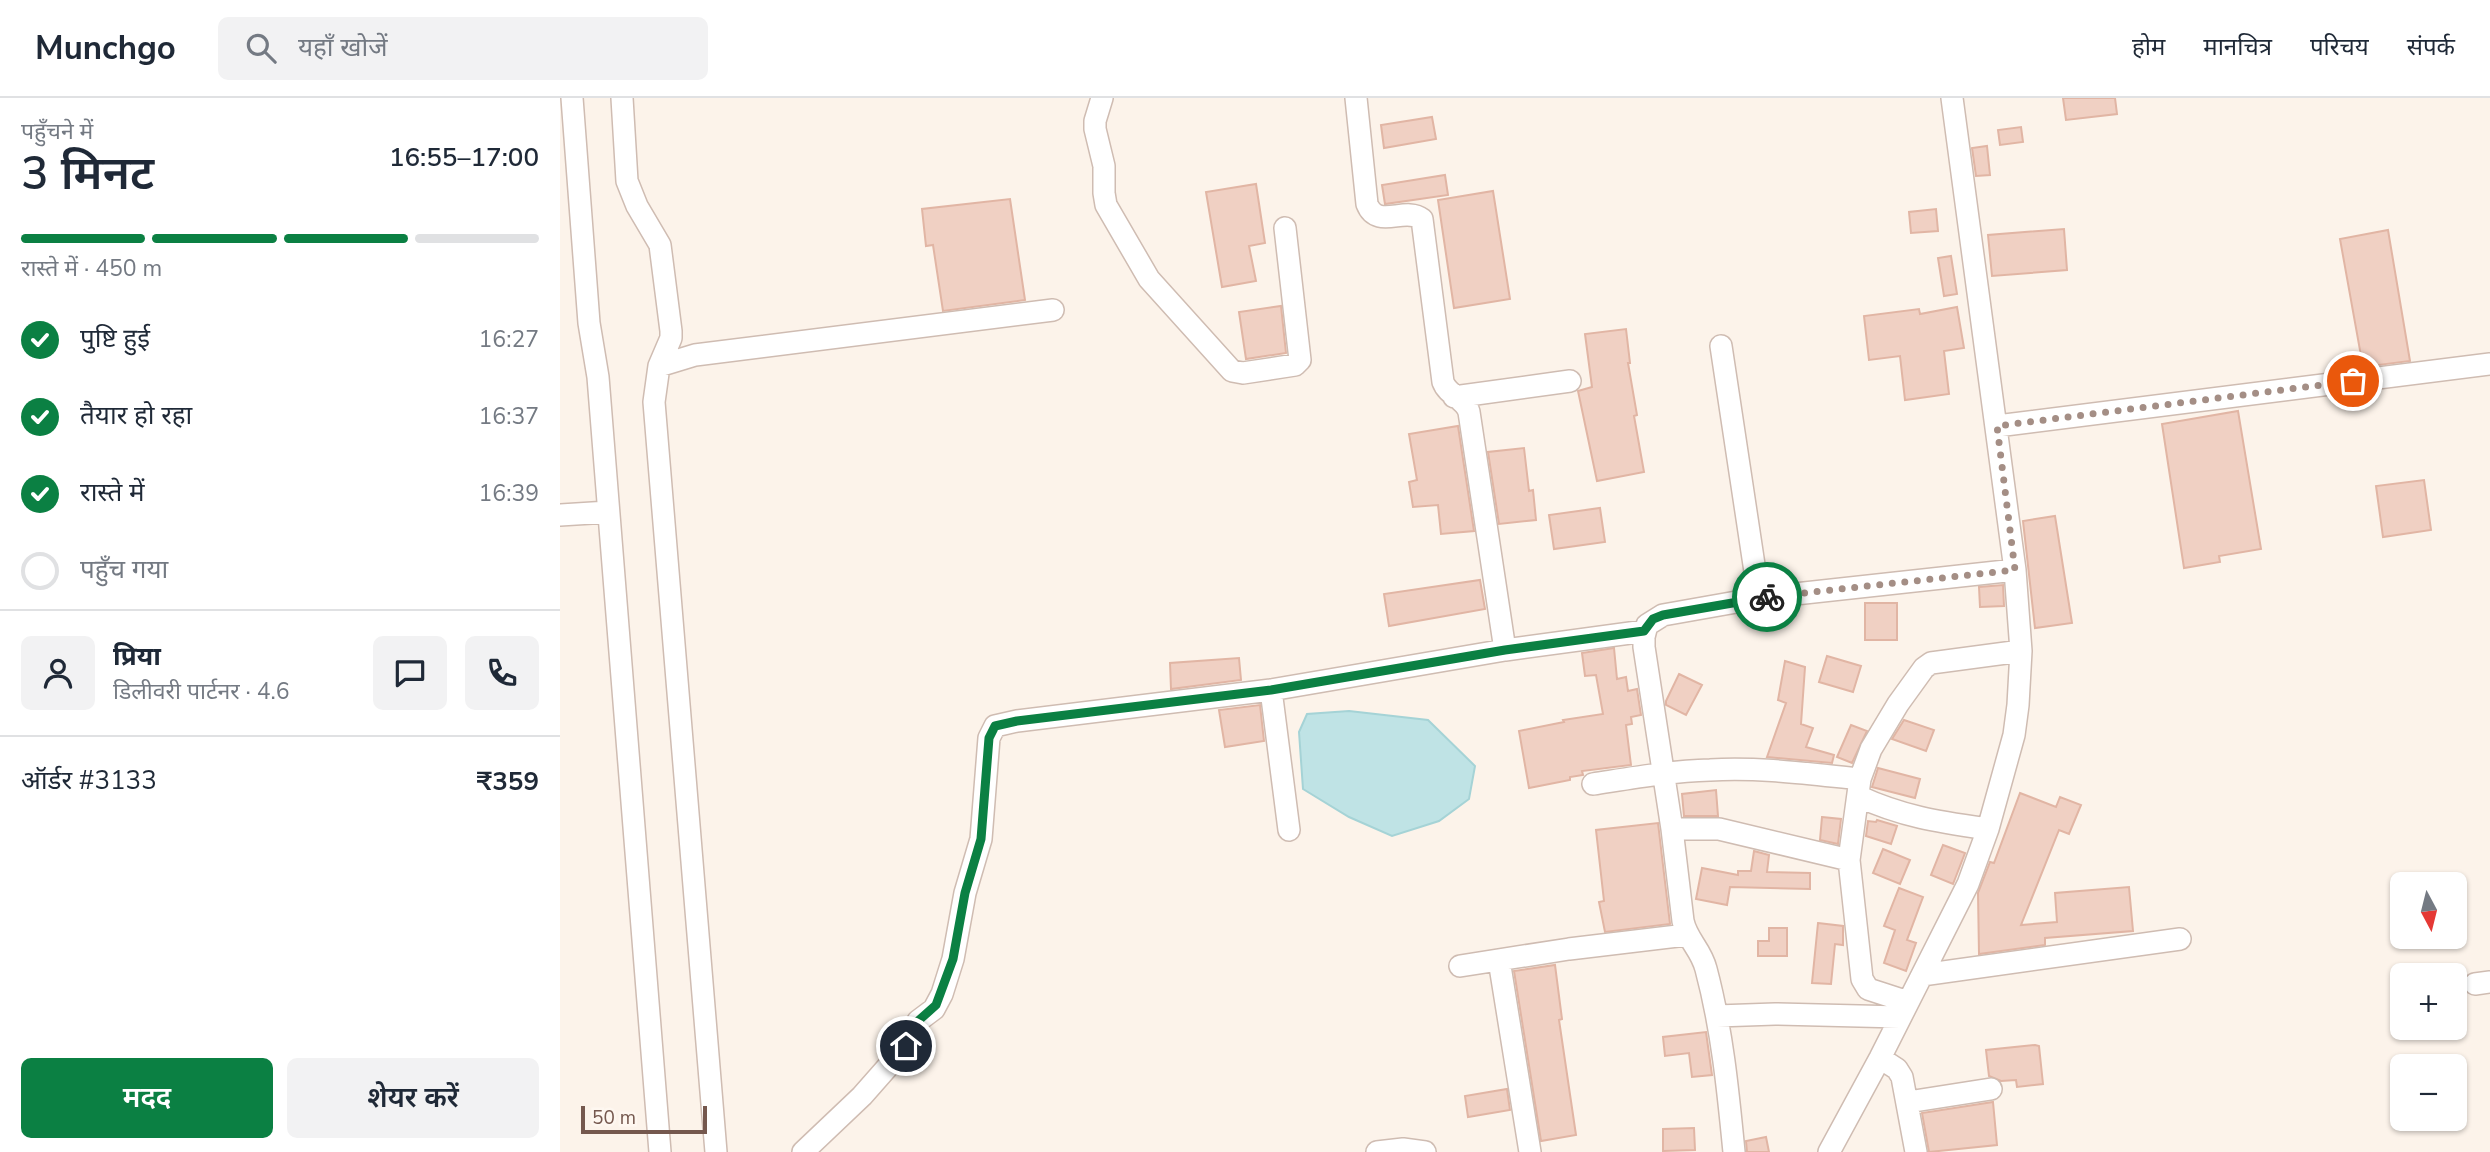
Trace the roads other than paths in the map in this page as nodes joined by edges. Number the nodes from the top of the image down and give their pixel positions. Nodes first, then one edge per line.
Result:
1 (572, 98) edge
2 (622, 98) edge
3 (1102, 98) edge
4 (1356, 98) edge
5 (1952, 98) edge
6 (1285, 228) dead end
7 (1053, 310) dead end
8 (1721, 346) dead end
9 (2490, 364) edge
10 (659, 366) junction
11 (1570, 381) dead end
12 (1454, 397) junction
13 (1997, 426) junction
14 (608, 512) junction
15 (560, 515) edge
16 (2015, 570) junction
17 (1759, 598) junction
18 (1644, 631) junction
19 (1505, 650) junction
20 (2021, 652) junction
21 (1271, 690) junction
22 (1664, 773) junction
23 (1594, 785) dead end
24 (1859, 788) junction
25 (1672, 829) junction
26 (1988, 829) junction
27 (1289, 830) dead end
28 (1849, 860) junction
29 (1686, 935) junction
30 (2180, 939) dead end
31 (1499, 960) junction
32 (1460, 966) dead end
33 (1922, 975) junction
34 (1904, 1010) junction
35 (1717, 1016) junction
36 (1880, 1058) junction
37 (1991, 1089) dead end
38 (1908, 1102) junction
39 (660, 1152) edge
40 (716, 1152) edge
41 (803, 1152) edge
42 (1377, 1152) edge
43 (1425, 1152) edge
44 (1530, 1152) edge
45 (1734, 1152) edge
46 (1829, 1152) edge
47 (1916, 1152) edge

1 - 14 street
2 - 10 street
3 - 6 street
4 - 12 street
5 - 13 street
7 - 10 street
8 - 17 street
9 - 13 street
10 - 40 street
11 - 12 street
12 - 19 street
13 - 16 street
14 - 15 street
14 - 39 street
16 - 17 street
16 - 20 street
17 - 18 street
18 - 19 street
18 - 22 street
19 - 21 street
20 - 24 street
20 - 26 street
21 - 27 street
21 - 41 street
22 - 23 street
22 - 24 street
22 - 25 street
24 - 26 street
24 - 28 street
25 - 28 street
25 - 29 street
26 - 33 street
28 - 34 street
29 - 31 street
29 - 35 street
30 - 33 street
31 - 32 street
31 - 44 street
33 - 34 street
34 - 35 street
34 - 36 street
35 - 45 street
36 - 38 street
36 - 46 street
37 - 38 street
38 - 47 street
42 - 43 street

